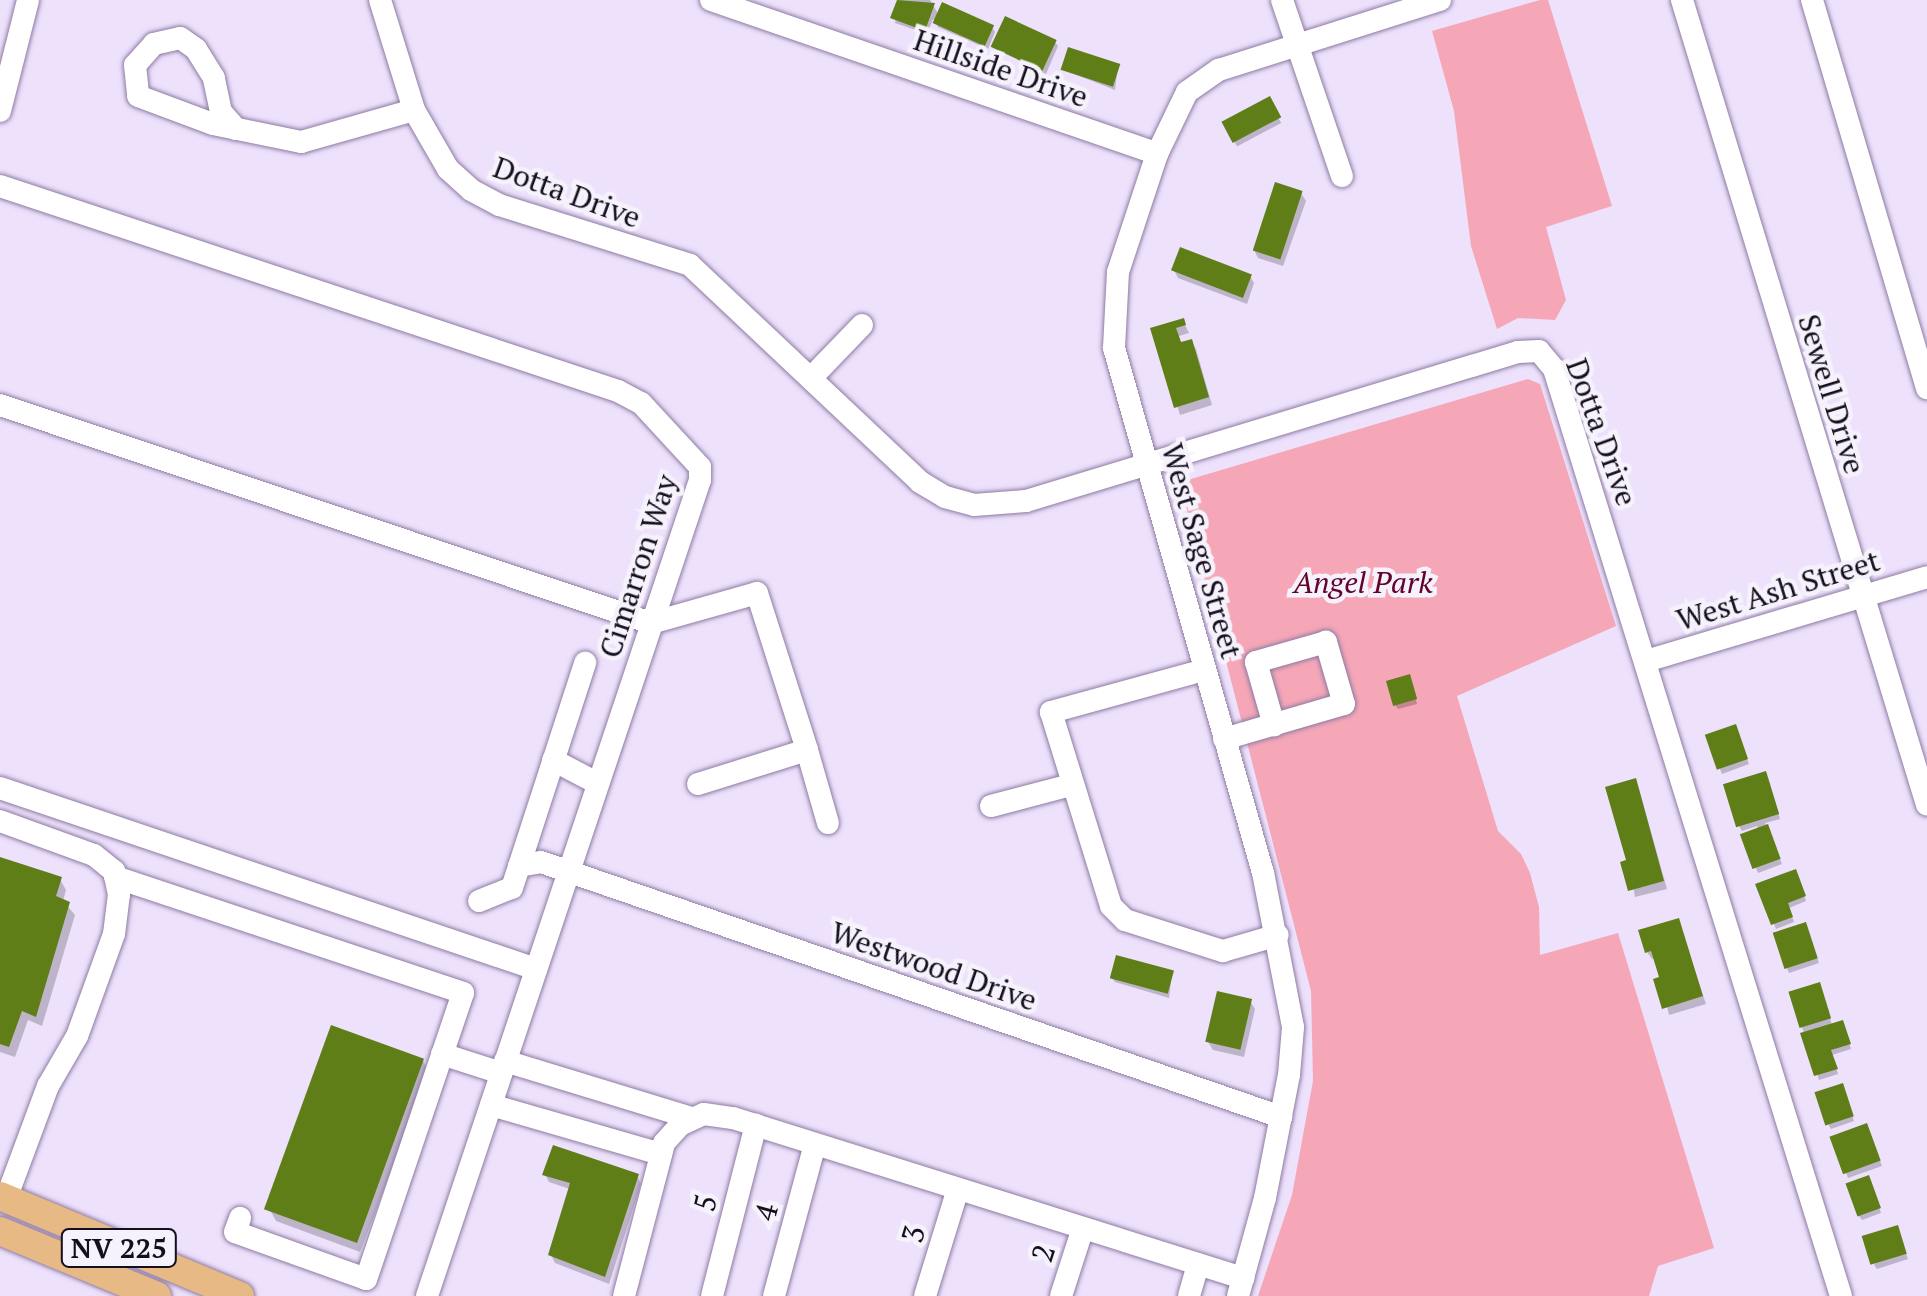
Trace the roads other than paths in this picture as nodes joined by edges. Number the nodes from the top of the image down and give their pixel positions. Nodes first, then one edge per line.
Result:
1 (380, 0) edge
2 (711, 0) edge
3 (1282, 0) edge
4 (1440, 0) edge
5 (1682, 0) edge
6 (1812, 0) edge
7 (17, 10) edge
8 (1297, 44) junction
9 (414, 110) junction
10 (0, 111) edge
11 (236, 128) junction
12 (1157, 154) junction
13 (1342, 176) dead end
14 (0, 186) edge
15 (862, 325) dead end
16 (812, 377) junction
17 (1927, 388) edge
18 (0, 405) edge
19 (1146, 466) junction
20 (1927, 577) edge
21 (1862, 597) junction
22 (651, 624) junction
23 (1646, 661) junction
24 (584, 663) dead end
25 (1204, 670) junction
26 (1274, 724) dead end
27 (1224, 739) junction
28 (808, 750) junction
29 (553, 760) junction
30 (597, 783) junction
31 (698, 784) dead end
32 (1071, 785) junction
33 (0, 788) edge
34 (1927, 805) edge
35 (992, 806) dead end
36 (0, 821) edge
37 (828, 823) dead end
38 (519, 866) junction
39 (568, 872) junction
40 (115, 877) junction
41 (480, 901) dead end
42 (1278, 936) junction
43 (536, 969) junction
44 (442, 1054) junction
45 (503, 1067) junction
46 (491, 1105) junction
47 (1281, 1117) junction
48 (691, 1118) junction
49 (756, 1125) junction
50 (815, 1144) junction
51 (661, 1154) junction
52 (958, 1189) junction
53 (3, 1197) edge
54 (240, 1218) dead end
55 (1083, 1228) junction
56 (0, 1232) edge
57 (1198, 1264) junction
58 (109, 1287) edge
59 (1240, 1287) edge
60 (157, 1296) edge
61 (240, 1296) edge
62 (427, 1296) edge
63 (624, 1296) edge
64 (712, 1296) edge
65 (774, 1296) edge
66 (925, 1296) edge
67 (1061, 1296) edge
68 (1189, 1296) edge
69 (1841, 1296) edge

1 - 9 street, Dotta Drive
2 - 12 street, Hillside Drive
3 - 8 street
4 - 8 street, West Sage Street
5 - 21 street, Sewell Drive
6 - 17 street
7 - 10 street
8 - 12 street, West Sage Street
8 - 13 street
9 - 11 street
9 - 16 street, Dotta Drive
11 - 11 street
12 - 19 street, West Sage Street
14 - 22 street, Cimarron Way
15 - 16 street
16 - 19 street, Dotta Drive
18 - 22 street
19 - 23 street, Dotta Drive
19 - 25 street, West Sage Street
20 - 21 street, West Ash Street
21 - 23 street, West Ash Street
21 - 34 street, Sewell Drive
22 - 28 street
22 - 30 street, Cimarron Way
23 - 69 street, Dotta Drive
24 - 29 street
25 - 27 street, West Sage Street
25 - 32 street
26 - 27 street
27 - 42 street, West Sage Street
28 - 31 street
28 - 37 street
29 - 30 street
29 - 38 street
30 - 39 street, Cimarron Way
32 - 35 street
32 - 42 street
33 - 43 street
36 - 40 street
38 - 39 street, Westwood Drive
38 - 41 street
39 - 43 street, Cimarron Way
39 - 47 street, Westwood Drive
40 - 44 street
40 - 53 street
42 - 47 street, West Sage Street
43 - 45 street, Cimarron Way
44 - 45 street
44 - 54 street
45 - 46 street, Cimarron Way
45 - 48 street
46 - 51 street
46 - 62 street, Cimarron Way
47 - 59 street, West Sage Street
48 - 49 street
48 - 51 street
49 - 50 street
49 - 64 street, 5
50 - 52 street
50 - 65 street, 4
51 - 63 street
52 - 55 street
52 - 66 street, 3
53 - 61 main road, NV 225
55 - 57 street
55 - 67 street, 2
56 - 58 main road, NV 225
57 - 59 street
57 - 68 street
58 - 60 main road, NV 225

